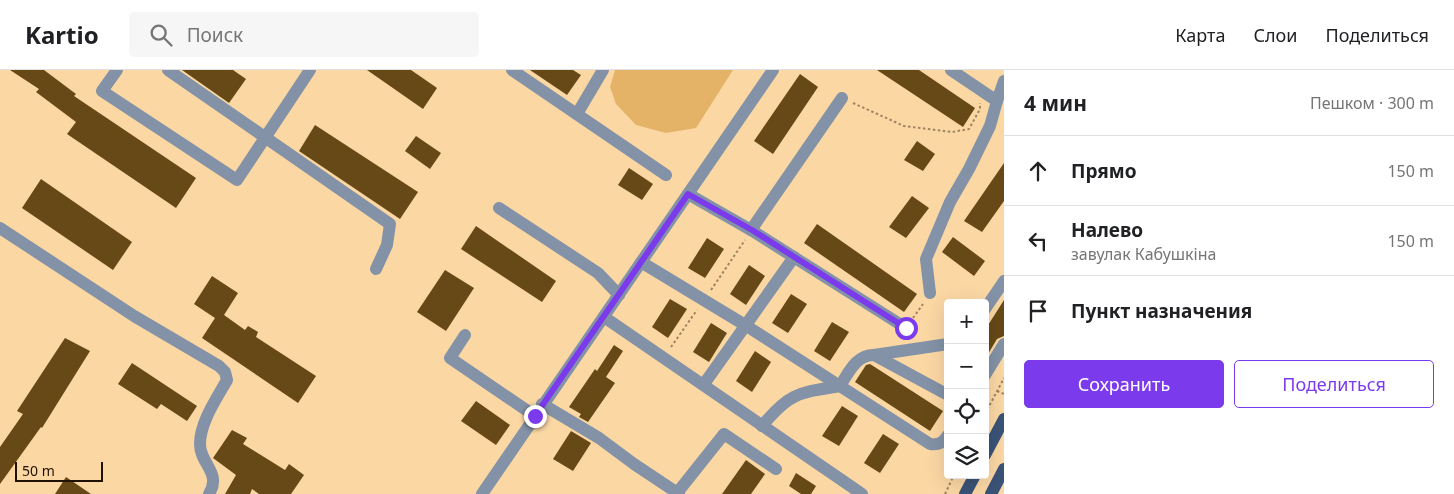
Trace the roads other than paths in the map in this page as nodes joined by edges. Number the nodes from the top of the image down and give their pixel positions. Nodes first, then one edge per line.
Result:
1 (117, 70) edge
2 (168, 70) edge
3 (310, 70) edge
4 (512, 70) edge
5 (603, 70) edge
6 (773, 70) edge
7 (951, 70) edge
8 (1004, 81) edge
9 (842, 98) road end
10 (996, 101) junction
11 (577, 114) junction
12 (266, 136) junction
13 (666, 175) dead end
14 (688, 194) junction
15 (499, 208) dead end
16 (0, 228) edge
17 (752, 230) junction
18 (794, 257) junction
19 (641, 262) junction
20 (376, 268) dead end
21 (1004, 281) edge
22 (930, 293) dead end
23 (619, 294) junction
24 (989, 303) edge
25 (604, 317) junction
26 (745, 325) junction
27 (906, 328) dead end
28 (465, 335) dead end
29 (1004, 344) edge
30 (944, 345) edge
31 (874, 354) junction
32 (989, 368) edge
33 (704, 384) junction
34 (840, 386) junction
35 (944, 393) edge
36 (542, 404) junction
37 (535, 416) junction
38 (1003, 422) edge
39 (762, 426) junction
40 (944, 441) edge
41 (989, 448) edge
42 (776, 469) dead end
43 (1004, 469) edge
44 (973, 479) edge
45 (678, 493) edge
46 (209, 494) edge
47 (483, 494) edge
48 (862, 494) edge
49 (965, 494) edge
50 (991, 494) edge

1 - 12 street
2 - 12 street
3 - 12 street
4 - 11 street
5 - 11 street
6 - 14 street
7 - 10 street
8 - 10 street
9 - 17 street
10 - 22 street
11 - 13 street
12 - 20 street
14 - 17 street
14 - 19 street
15 - 23 street
16 - 46 street
17 - 18 street
18 - 26 street
18 - 27 street
19 - 23 street
19 - 26 street
21 - 24 street
23 - 25 street
25 - 33 street
25 - 36 street
26 - 33 street
26 - 34 street
28 - 37 street
29 - 32 street
30 - 31 street
31 - 34 street
31 - 35 street
33 - 39 street
34 - 39 street
34 - 40 street
36 - 37 street
36 - 45 street
37 - 47 street
38 - 41 main road
39 - 48 street
42 - 45 street
43 - 50 main road
44 - 49 main road

